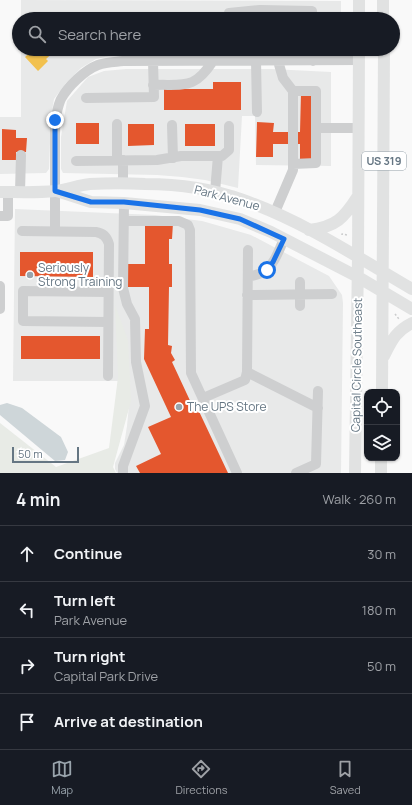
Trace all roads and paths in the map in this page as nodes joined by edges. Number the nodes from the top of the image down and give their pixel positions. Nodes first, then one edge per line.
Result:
1 (359, 0) edge
2 (383, 0) edge
3 (239, 12) edge
4 (312, 12) edge
5 (359, 12) edge
6 (383, 12) edge
7 (313, 56) edge
8 (351, 56) edge
9 (359, 56) edge
10 (384, 56) edge
11 (153, 61) junction
12 (213, 61) junction
13 (256, 61) junction
14 (278, 61) junction
15 (313, 61) junction
16 (153, 85) junction
17 (293, 91) junction
18 (86, 98) dead end
19 (257, 112) dead end
20 (117, 124) dead end
21 (172, 125) dead end
22 (229, 126) dead end
23 (316, 128) junction
24 (358, 128) junction
25 (20, 155) dead end
26 (218, 156) junction
27 (173, 158) junction
28 (120, 160) junction
29 (76, 161) dead end
30 (293, 164) junction
31 (110, 184) junction
32 (123, 184) junction
33 (55, 191) junction
34 (4, 192) edge
35 (20, 192) junction
36 (214, 192) junction
37 (358, 196) junction
38 (124, 202) junction
39 (275, 212) junction
40 (0, 216) edge
41 (124, 221) junction
42 (309, 230) junction
43 (22, 231) dead end
44 (55, 231) junction
45 (284, 239) junction
46 (248, 250) dead end
47 (358, 257) junction
48 (383, 272) junction
49 (248, 277) junction
50 (358, 277) junction
51 (300, 282) dead end
52 (0, 286) edge
53 (412, 289) edge
54 (108, 292) junction
55 (382, 292) junction
56 (300, 294) junction
57 (332, 294) dead end
58 (248, 295) junction
59 (300, 306) dead end
60 (0, 309) edge
61 (397, 309) dead end
62 (412, 309) edge
63 (392, 314) dead end
64 (108, 322) junction
65 (412, 323) edge
66 (383, 357) junction
67 (247, 372) junction
68 (108, 376) dead end
69 (382, 389) edge
70 (318, 391) dead end
71 (203, 398) junction
72 (318, 408) junction
73 (381, 461) edge
74 (123, 473) edge
75 (237, 473) edge
76 (296, 473) edge
77 (355, 473) edge
78 (380, 473) edge

1 - 5 main road
2 - 6 main road
3 - 4 street
7 - 15 street
8 - 15 street
9 - 24 main road, US 319
10 - 48 main road, US 319
11 - 12 street
11 - 16 street
11 - 33 street
12 - 13 street
12 - 16 street
13 - 14 street
13 - 19 street
14 - 15 street
14 - 17 street
16 - 18 street
17 - 23 street
17 - 30 street
20 - 28 street
21 - 27 street
22 - 26 street
23 - 24 street
23 - 30 street
24 - 37 main road, US 319
25 - 35 street
26 - 27 street
26 - 36 street
27 - 28 street
28 - 29 street
28 - 32 street
30 - 39 street
31 - 32 main road, Park Avenue
31 - 33 main road, Park Avenue
31 - 38 main road
32 - 36 main road, Park Avenue
33 - 35 main road, Park Avenue
33 - 38 main road, Park Avenue
33 - 44 street
34 - 35 main road, Park Avenue
34 - 40 street
36 - 39 main road, Park Avenue
37 - 42 main road
37 - 47 main road, US 319
38 - 41 street
38 - 45 main road, Park Avenue
39 - 42 main road, Park Avenue
41 - 71 street
41 - 74 street
42 - 47 main road, Park Avenue
43 - 44 street
44 - 54 street
45 - 49 street
45 - 50 main road, Park Avenue
46 - 49 street
47 - 48 main road, Park Avenue
47 - 50 main road, Capital Circle Southeast / US 319
48 - 53 main road, Park Avenue
48 - 55 main road, Capital Circle Southeast / US 319
49 - 58 street
50 - 55 main road, Park Avenue
50 - 77 main road, Capital Circle Southeast / US 319
51 - 56 street
52 - 60 street
54 - 64 street
54 - 64 street
55 - 62 main road, Park Avenue
55 - 66 main road, Capital Circle Southeast / US 319
56 - 57 street
56 - 58 street
56 - 59 street
58 - 67 street
61 - 63 path
64 - 68 street
65 - 66 main road
66 - 69 main road, Capital Circle Southeast / US 319
67 - 71 street
67 - 72 street
70 - 72 street
71 - 75 street
72 - 76 street
73 - 78 main road

